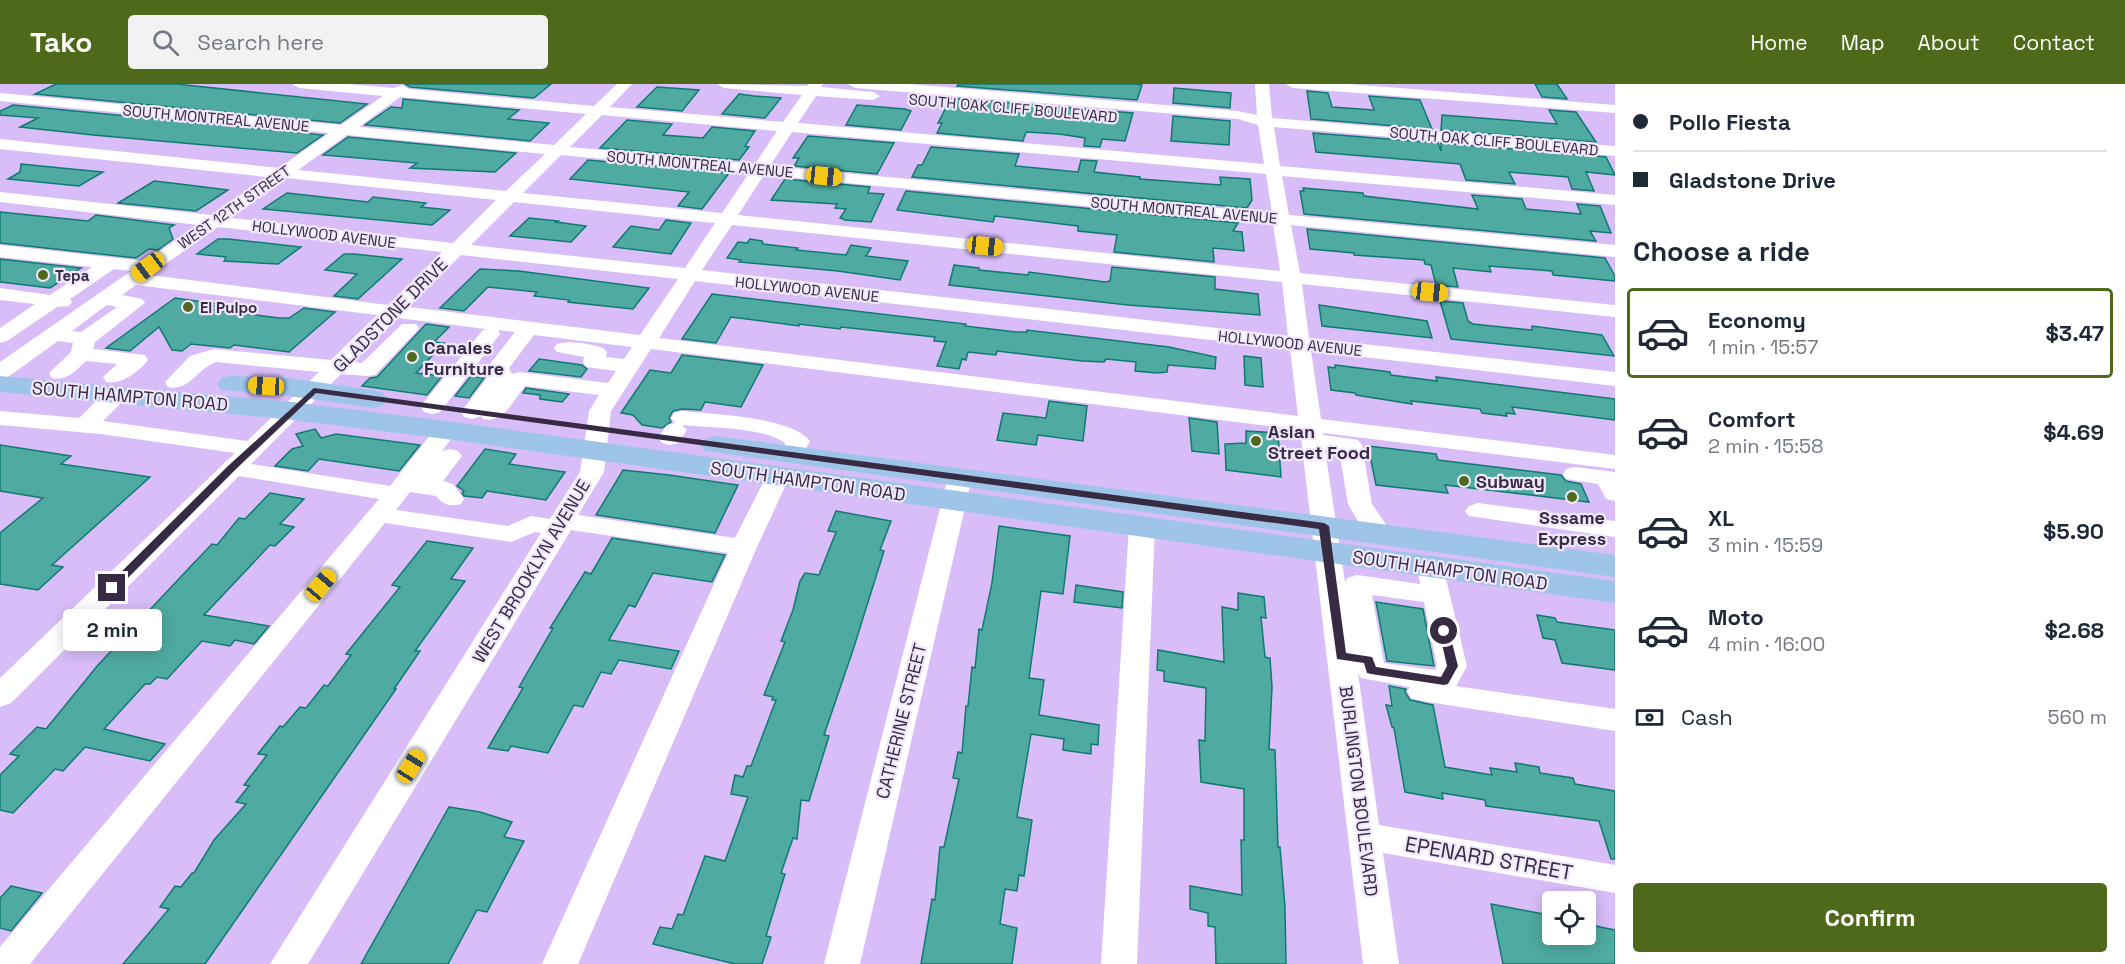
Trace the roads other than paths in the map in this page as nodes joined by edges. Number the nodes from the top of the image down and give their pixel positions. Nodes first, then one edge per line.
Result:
1 (27, 84) edge
2 (298, 84) edge
3 (625, 84) edge
4 (723, 84) edge
5 (855, 84) edge
6 (1262, 84) edge
7 (1293, 84) edge
8 (403, 88) edge
9 (814, 88) edge
10 (0, 97) edge
11 (1615, 109) edge
12 (597, 111) junction
13 (1265, 122) junction
14 (787, 128) junction
15 (344, 130) junction
16 (0, 144) edge
17 (558, 151) junction
18 (1615, 151) edge
19 (758, 170) junction
20 (1273, 171) junction
21 (283, 173) junction
22 (0, 197) edge
23 (510, 197) junction
24 (1615, 201) edge
25 (727, 219) junction
26 (1281, 220) junction
27 (212, 221) junction
28 (454, 250) junction
29 (0, 251) edge
30 (1615, 251) edge
31 (110, 263) junction
32 (140, 273) junction
33 (689, 275) junction
34 (1291, 278) junction
35 (0, 294) edge
36 (54, 301) junction
37 (99, 302) junction
38 (1615, 311) edge
39 (387, 318) junction
40 (409, 328) junction
41 (448, 332) dead end
42 (525, 333) dead end
43 (490, 334) dead end
44 (1, 336) edge
45 (48, 337) junction
46 (645, 342) junction
47 (1299, 344) junction
48 (83, 346) junction
49 (547, 346) dead end
50 (629, 366) junction
51 (337, 367) junction
52 (2, 372) edge
53 (60, 373) junction
54 (1615, 379) edge
55 (176, 381) junction
56 (116, 386) junction
57 (613, 390) junction
58 (314, 391) junction
59 (292, 411) junction
60 (482, 413) junction
61 (0, 418) edge
62 (84, 426) junction
63 (443, 431) junction
64 (1312, 433) junction
65 (596, 440) junction
66 (253, 448) junction
67 (1465, 459) dead end
68 (1615, 462) edge
69 (785, 466) junction
70 (232, 468) junction
71 (1319, 484) junction
72 (957, 489) junction
73 (1358, 489) junction
74 (1615, 494) edge
75 (402, 495) junction
76 (452, 499) dead end
77 (1478, 511) dead end
78 (561, 524) junction
79 (1142, 527) junction
80 (1615, 529) edge
81 (1326, 540) junction
82 (744, 547) junction
83 (1374, 559) junction
84 (1615, 566) edge
85 (1433, 581) junction
86 (1615, 592) edge
87 (1359, 670) junction
88 (0, 696) edge
89 (1615, 720) edge
90 (1364, 836) junction
91 (1615, 879) edge
92 (8, 964) edge
93 (288, 964) edge
94 (560, 964) edge
95 (842, 964) edge
96 (1119, 964) edge
97 (1381, 964) edge

1 - 10 street
2 - 8 street
3 - 12 street, GLADSTONE DRIVE
4 - 9 street, SOUTH OAK CLIFF BOULEVARD
5 - 13 street, SOUTH OAK CLIFF BOULEVARD
6 - 13 street, BURLINGTON BOULEVARD
7 - 11 street
8 - 12 street
8 - 15 street, WEST 12TH STREET
9 - 13 street, SOUTH OAK CLIFF BOULEVARD
9 - 14 street, WEST BROOKLYN AVENUE
10 - 15 street, SOUTH MONTREAL AVENUE
12 - 14 street
12 - 17 street, GLADSTONE DRIVE
13 - 18 street, SOUTH OAK CLIFF BOULEVARD
13 - 20 street, BURLINGTON BOULEVARD
14 - 19 street, WEST BROOKLYN AVENUE
14 - 20 street
15 - 17 street, SOUTH MONTREAL AVENUE
15 - 21 street, WEST 12TH STREET
16 - 21 street
17 - 19 street, SOUTH MONTREAL AVENUE
17 - 23 street, GLADSTONE DRIVE
19 - 25 street, WEST BROOKLYN AVENUE
19 - 26 street, SOUTH MONTREAL AVENUE
20 - 24 street
20 - 26 street, BURLINGTON BOULEVARD
21 - 23 street
21 - 27 street, WEST 12TH STREET
22 - 27 street, HOLLYWOOD AVENUE
23 - 25 street
23 - 28 street, GLADSTONE DRIVE
25 - 33 street, WEST BROOKLYN AVENUE
25 - 34 street
26 - 30 street, SOUTH MONTREAL AVENUE
26 - 34 street, BURLINGTON BOULEVARD
27 - 28 street, HOLLYWOOD AVENUE
27 - 32 street, WEST 12TH STREET
28 - 33 street, HOLLYWOOD AVENUE
28 - 39 street, GLADSTONE DRIVE
29 - 31 street
31 - 32 street
31 - 36 street
32 - 37 street, WEST 12TH STREET
32 - 39 street
33 - 46 street, WEST BROOKLYN AVENUE
33 - 47 street, HOLLYWOOD AVENUE
34 - 38 street
34 - 47 street, BURLINGTON BOULEVARD
35 - 36 street
36 - 37 street
36 - 44 street
37 - 45 street, WEST 12TH STREET
37 - 48 street
39 - 40 street
39 - 46 street
39 - 51 street, GLADSTONE DRIVE
40 - 41 street
40 - 51 street
42 - 60 street
43 - 63 street
44 - 45 street
45 - 48 street
45 - 52 street, WEST 12TH STREET
46 - 50 street, WEST BROOKLYN AVENUE
46 - 64 street
47 - 54 street, HOLLYWOOD AVENUE
47 - 64 street, BURLINGTON BOULEVARD
48 - 53 street
48 - 56 street
49 - 50 street
50 - 57 street, WEST BROOKLYN AVENUE
51 - 55 street
51 - 58 street, GLADSTONE DRIVE
52 - 53 main road, SOUTH HAMPTON ROAD
52 - 56 main road, SOUTH HAMPTON ROAD
53 - 56 main road, SOUTH HAMPTON ROAD
55 - 56 main road, SOUTH HAMPTON ROAD
55 - 58 main road, SOUTH HAMPTON ROAD
56 - 59 main road, SOUTH HAMPTON ROAD
56 - 62 street
57 - 60 street
57 - 65 street, WEST BROOKLYN AVENUE
58 - 59 street, GLADSTONE DRIVE
58 - 63 main road, SOUTH HAMPTON ROAD
59 - 63 main road, SOUTH HAMPTON ROAD
59 - 66 street, GLADSTONE DRIVE
60 - 63 main road, SOUTH HAMPTON ROAD
60 - 65 main road, SOUTH HAMPTON ROAD
61 - 62 street
62 - 66 street
63 - 65 main road, SOUTH HAMPTON ROAD
63 - 75 street
64 - 68 street
64 - 71 street, BURLINGTON BOULEVARD
64 - 73 street
65 - 69 main road, SOUTH HAMPTON ROAD
65 - 69 main road, SOUTH HAMPTON ROAD
65 - 78 street, WEST BROOKLYN AVENUE
66 - 70 street, GLADSTONE DRIVE
67 - 74 street
69 - 72 main road, SOUTH HAMPTON ROAD
69 - 82 street
70 - 75 street
70 - 88 street, GLADSTONE DRIVE
71 - 73 street
71 - 81 street, BURLINGTON BOULEVARD
72 - 79 main road, SOUTH HAMPTON ROAD
72 - 81 main road, SOUTH HAMPTON ROAD
72 - 95 street, CATHERINE STREET
73 - 83 street
75 - 76 street
75 - 78 street
75 - 92 street
77 - 80 street
78 - 82 street
78 - 93 street, WEST BROOKLYN AVENUE
79 - 81 main road, SOUTH HAMPTON ROAD
79 - 96 street
81 - 83 main road, SOUTH HAMPTON ROAD
81 - 87 street, BURLINGTON BOULEVARD
82 - 94 street
83 - 84 main road, SOUTH HAMPTON ROAD
83 - 85 main road, SOUTH HAMPTON ROAD
83 - 87 street
85 - 86 main road, SOUTH HAMPTON ROAD
85 - 87 street
87 - 89 street
87 - 90 street, BURLINGTON BOULEVARD
90 - 91 street, EPENARD STREET
90 - 97 street, BURLINGTON BOULEVARD

